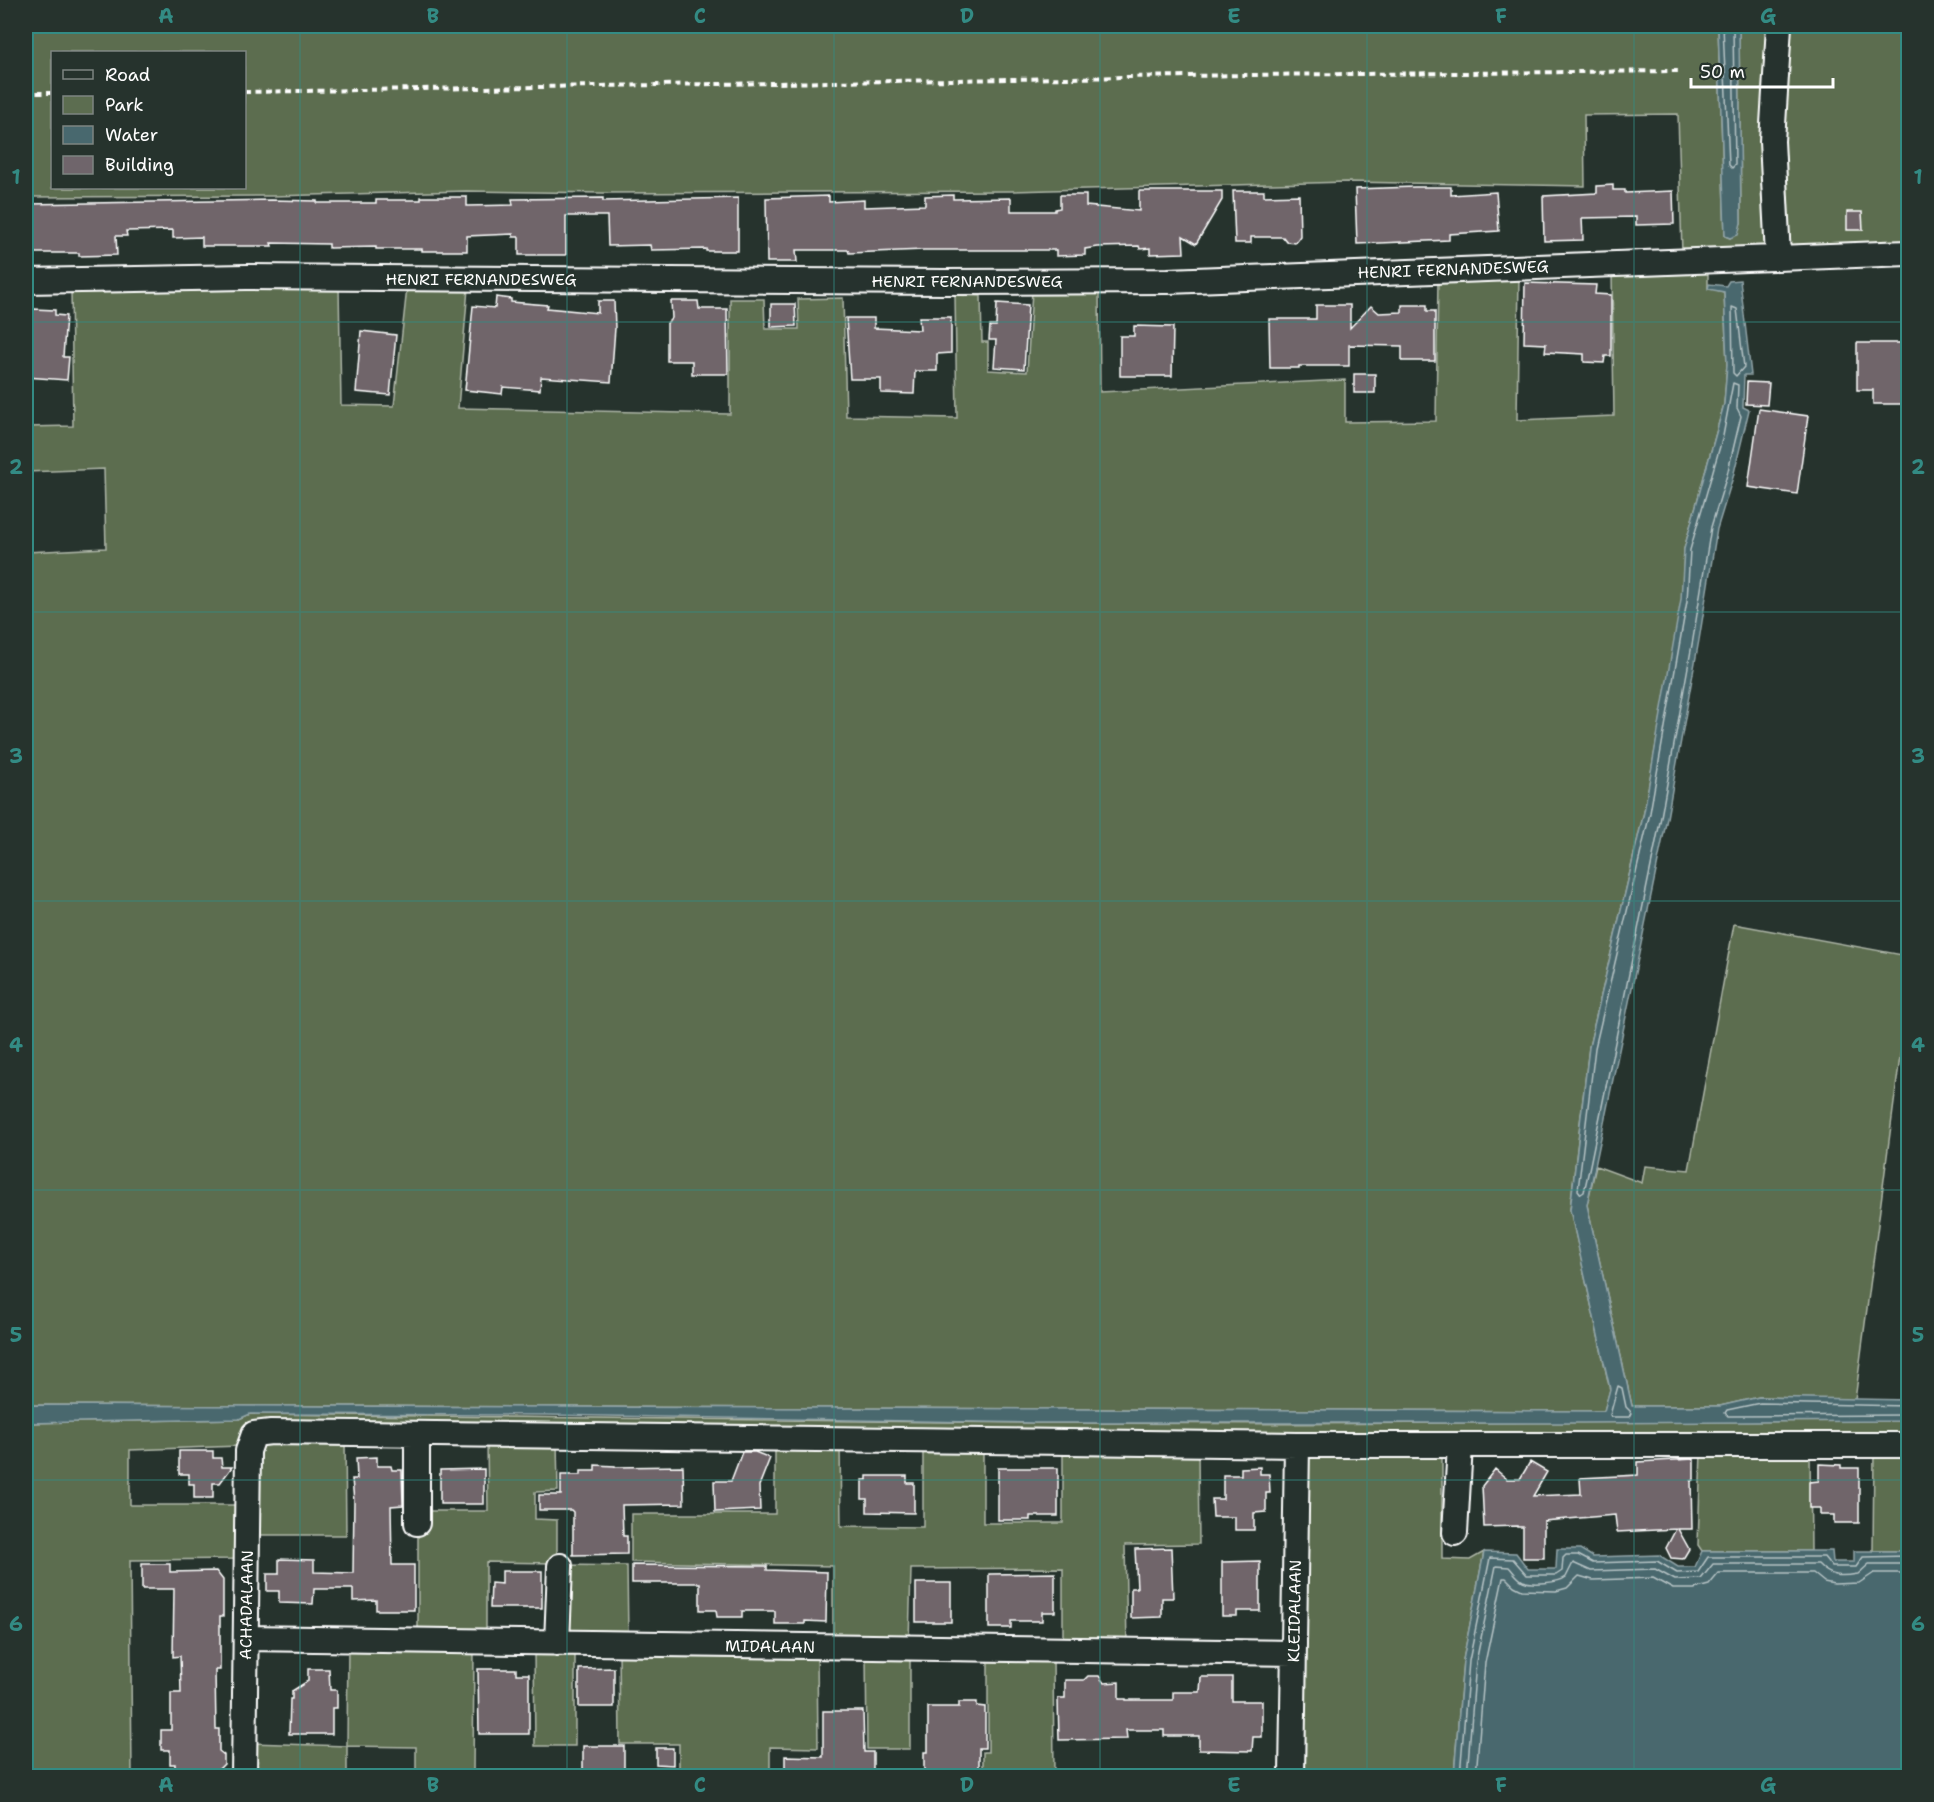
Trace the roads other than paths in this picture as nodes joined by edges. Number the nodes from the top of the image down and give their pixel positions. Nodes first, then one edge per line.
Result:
1 (1779, 26) edge
2 (1908, 253) edge
3 (1778, 257) junction
4 (26, 281) edge
5 (417, 1434) junction
6 (1297, 1445) junction
7 (1460, 1445) junction
8 (1908, 1445) edge
9 (417, 1522) dead end
10 (1455, 1533) dead end
11 (560, 1566) dead end
12 (246, 1638) junction
13 (557, 1643) junction
14 (1293, 1653) junction
15 (244, 1776) edge
16 (1292, 1776) edge

1 - 3 street
2 - 3 street, HENRI FERNANDESWEG
3 - 4 street, HENRI FERNANDESWEG
5 - 6 street
5 - 9 street
5 - 12 street, ACHADALAAN
6 - 7 street
6 - 14 street, KLEIDALAAN
7 - 8 street
7 - 10 street
11 - 13 street
12 - 13 street, MIDALAAN
12 - 15 street, ACHADALAAN
13 - 14 street, MIDALAAN
14 - 16 street, KLEIDALAAN

